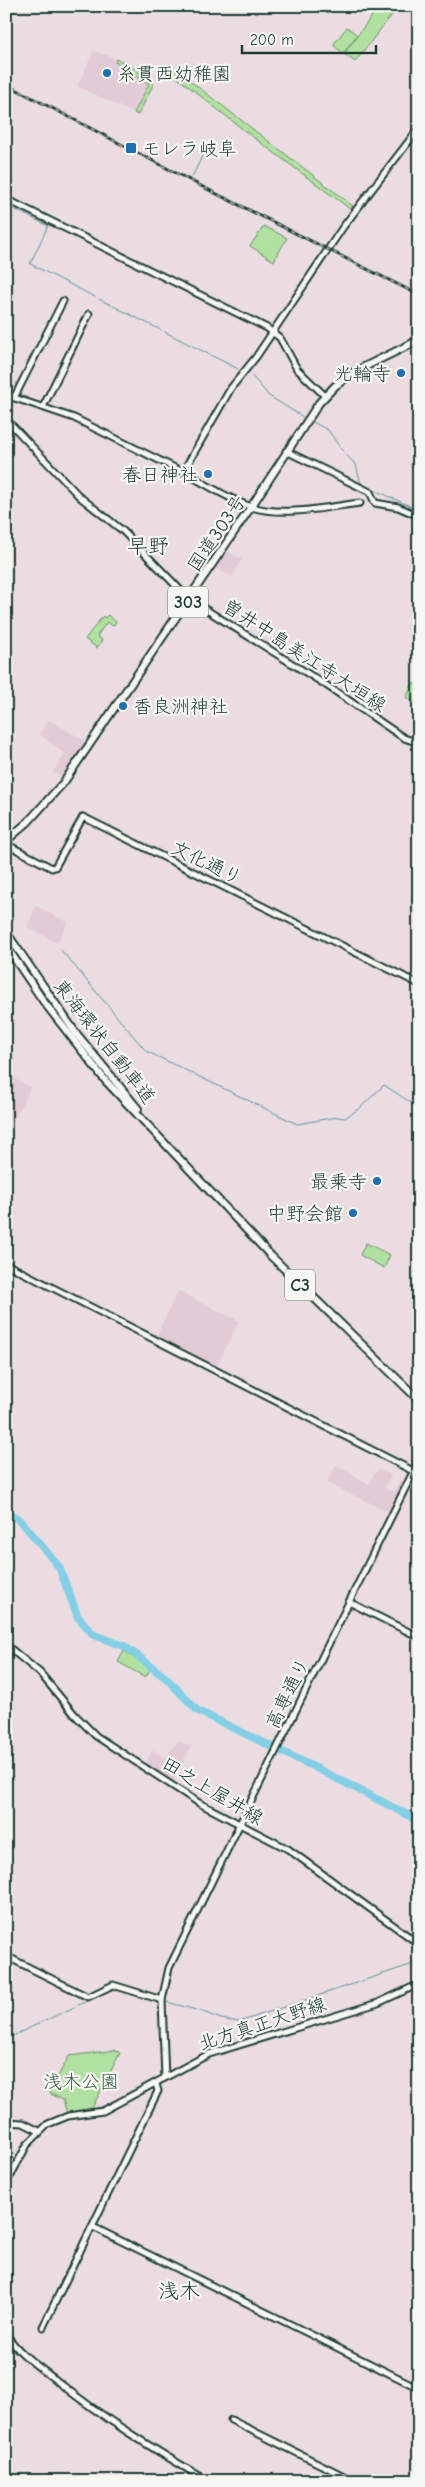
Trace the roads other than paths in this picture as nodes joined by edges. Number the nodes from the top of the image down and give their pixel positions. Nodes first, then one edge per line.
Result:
1 (419, 128) edge
2 (6, 199) edge
3 (62, 301) dead end
4 (89, 314) dead end
5 (273, 332) junction
6 (419, 340) edge
7 (6, 395) edge
8 (325, 396) junction
9 (14, 398) junction
10 (43, 407) junction
11 (6, 419) edge
12 (286, 450) junction
13 (183, 472) junction
14 (360, 503) dead end
15 (252, 507) junction
16 (419, 516) edge
17 (189, 599) junction
18 (419, 743) edge
19 (6, 843) edge
20 (6, 932) edge
21 (6, 946) edge
22 (419, 984) edge
23 (186, 1165) junction
24 (6, 1264) edge
25 (419, 1400) edge
26 (419, 1460) edge
27 (416, 1472) edge
28 (349, 1602) junction
29 (419, 1637) edge
30 (6, 1644) edge
31 (239, 1825) junction
32 (419, 1944) edge
33 (6, 1956) edge
34 (419, 1984) edge
35 (162, 2000) junction
36 (165, 2078) junction
37 (156, 2084) junction
38 (6, 2122) edge
39 (39, 2131) junction
40 (6, 2184) edge
41 (92, 2227) junction
42 (43, 2327) dead end
43 (6, 2334) edge
44 (6, 2338) edge
45 (12, 2344) junction
46 (419, 2388) edge
47 (231, 2420) dead end
48 (208, 2481) edge
49 (354, 2481) edge

1 - 5 street
2 - 5 street
3 - 9 street
4 - 10 street
5 - 8 street
5 - 13 street
6 - 8 highway, 国道303号 / 303
7 - 9 street
8 - 12 highway, 国道303号 / 303
9 - 10 street
10 - 13 street
11 - 17 street, 曽井中島美江寺大垣線
12 - 15 highway, 国道303号 / 303
12 - 16 street
13 - 15 street
14 - 15 street
15 - 17 highway, 国道303号 / 303
17 - 18 street, 曽井中島美江寺大垣線
17 - 19 highway, 国道303号 / 303
19 - 22 street, 文化通り
20 - 23 highway, 東海環状自動車道 / C3
21 - 23 highway, 東海環状自動車道 / C3
23 - 25 highway, 東海環状自動車道 / C3
24 - 27 street
26 - 27 street, 高専通り
27 - 28 street, 高専通り
28 - 29 street
28 - 31 street, 高専通り
30 - 31 street, 田之上屋井線
31 - 32 street, 田之上屋井線
31 - 35 street, 高専通り
33 - 35 street
34 - 36 street, 北方真正大野線
35 - 36 street, 高専通り
36 - 37 street, 北方真正大野線
37 - 39 street, 北方真正大野線
37 - 41 street
38 - 39 street
39 - 40 street, 北方真正大野線
41 - 42 street
41 - 46 street
43 - 45 street
44 - 45 street
45 - 48 street
47 - 49 street

